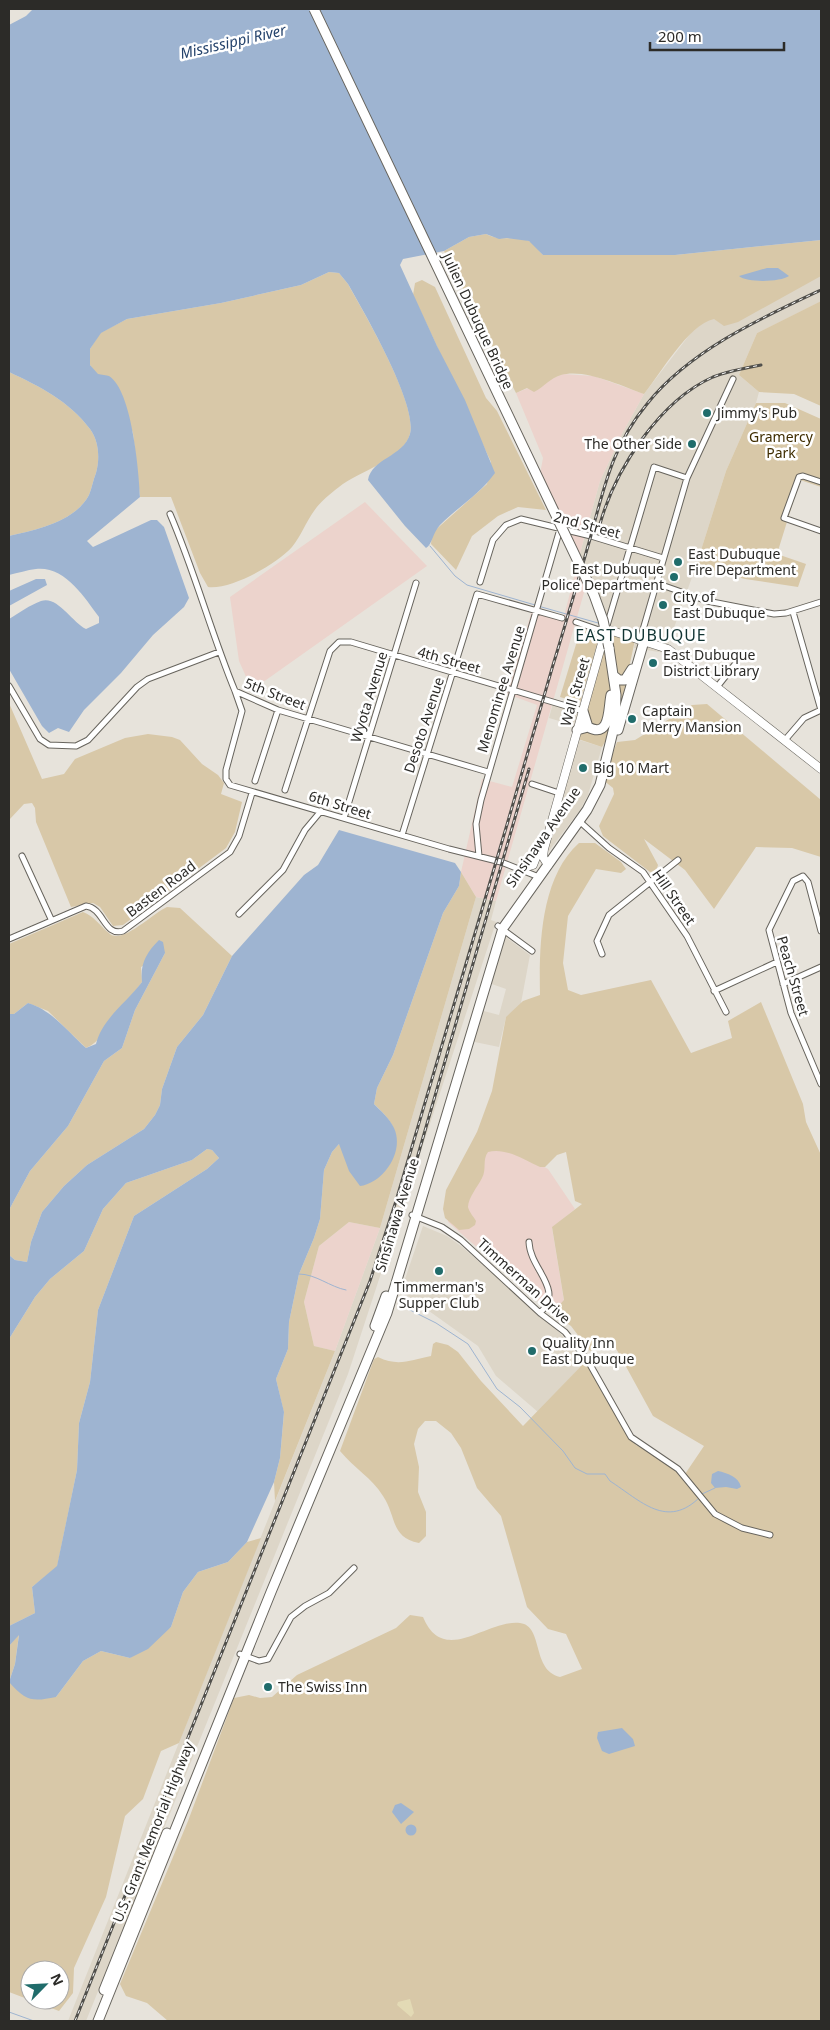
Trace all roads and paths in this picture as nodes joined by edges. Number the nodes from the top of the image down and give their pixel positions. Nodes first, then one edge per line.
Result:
1 (314, 9) edge
2 (733, 379) dead end
3 (687, 478) junction
4 (821, 482) edge
5 (170, 514) dead end
6 (560, 529) junction
7 (821, 531) edge
8 (631, 548) junction
9 (663, 558) junction
10 (416, 582) dead end
11 (480, 582) dead end
12 (656, 583) junction
13 (821, 602) edge
14 (537, 609) junction
15 (793, 612) junction
16 (562, 618) dead end
17 (576, 622) dead end
18 (606, 629) junction
19 (642, 640) junction
20 (219, 652) junction
21 (394, 656) junction
22 (736, 663) dead end
23 (611, 665) junction
24 (453, 673) junction
25 (614, 676) junction
26 (9, 686) edge
27 (717, 686) junction
28 (512, 690) junction
29 (235, 691) junction
30 (611, 694) junction
31 (278, 710) junction
32 (583, 710) junction
33 (308, 719) junction
34 (588, 727) junction
35 (577, 730) junction
36 (368, 737) junction
37 (785, 740) junction
38 (426, 754) junction
39 (606, 765) junction
40 (821, 769) edge
41 (488, 772) junction
42 (255, 781) dead end
43 (532, 784) dead end
44 (285, 790) dead end
45 (252, 793) junction
46 (559, 793) junction
47 (320, 811) junction
48 (344, 818) junction
49 (578, 820) junction
50 (549, 831) junction
51 (402, 835) junction
52 (22, 856) dead end
53 (479, 856) junction
54 (678, 860) dead end
55 (547, 864) junction
56 (520, 869) junction
57 (537, 876) junction
58 (650, 882) junction
59 (239, 914) dead end
60 (51, 920) junction
61 (501, 927) junction
62 (821, 931) edge
63 (9, 939) edge
64 (532, 951) dead end
65 (602, 954) dead end
66 (777, 962) junction
67 (821, 967) edge
68 (783, 984) junction
69 (714, 991) junction
70 (726, 1012) dead end
71 (821, 1084) edge
72 (415, 1216) junction
73 (529, 1242) dead end
74 (540, 1313) junction
75 (770, 1535) dead end
76 (354, 1568) dead end
77 (243, 1655) junction
78 (92, 2021) edge
79 (98, 2021) edge

1 - 23 highway, Julien Dubuque Bridge, bridge
2 - 3 street
3 - 8 street, Wall Street
3 - 9 street
4 - 7 street
5 - 20 street, 5th Street
6 - 8 street, 2nd Street
6 - 11 street, 2nd Street
6 - 14 street, Menominee Avenue
8 - 9 street, 2nd Street
8 - 18 street, Wall Street
9 - 12 street
10 - 21 street, Wyota Avenue
12 - 15 street
12 - 19 street
13 - 15 street
14 - 16 street
14 - 24 street, Desoto Avenue
14 - 28 street, Menominee Avenue
15 - 37 street
17 - 18 street
18 - 19 main road
18 - 32 main road, Wall Street
19 - 25 highway
19 - 27 main road
19 - 39 highway
20 - 26 street
20 - 29 street, 5th Street
21 - 24 street, 4th Street
21 - 33 street, 4th Street
21 - 36 street, Wyota Avenue
22 - 27 street
23 - 25 highway, Sinsinawa Avenue
23 - 30 highway, Sinsinawa Avenue
24 - 28 street, 4th Street
24 - 38 street, Desoto Avenue
25 - 39 highway, Sinsinawa Avenue
27 - 37 main road
28 - 32 street, 4th Street
28 - 41 street, Menominee Avenue
29 - 31 street, 5th Street
29 - 45 street, 6th Street
30 - 34 highway
30 - 49 highway, Sinsinawa Avenue
31 - 33 street, 5th Street
31 - 42 street
32 - 34 highway
32 - 35 main road, Wall Street
33 - 36 street, 5th Street
33 - 44 street
34 - 35 highway
35 - 46 main road, Wall Street
36 - 38 street, 5th Street
36 - 48 street, Wyota Avenue
37 - 40 main road
38 - 41 street, 5th Street
38 - 51 street, Desoto Avenue
39 - 49 highway, Sinsinawa Avenue
41 - 53 street, Menominee Avenue
43 - 46 street
45 - 47 street, 6th Street
45 - 60 street, Basten Road
46 - 50 main road, Wall Street
47 - 48 street, 6th Street
47 - 59 street
48 - 51 street, 6th Street
49 - 55 highway, Sinsinawa Avenue
49 - 58 street, Hill Street
50 - 55 main road, Wall Street
50 - 56 main road
51 - 53 street, 6th Street
52 - 60 street
53 - 56 street, 6th Street
54 - 58 street
55 - 57 highway, Sinsinawa Avenue
56 - 57 street, 6th Street
57 - 61 highway, Sinsinawa Avenue
58 - 65 street
58 - 69 street, Hill Street
60 - 63 street
61 - 64 street
61 - 72 highway, Sinsinawa Avenue
62 - 66 street, Peach Street
66 - 68 street, Peach Street
66 - 69 street
67 - 68 street
68 - 71 street, Peach Street
69 - 70 street, Hill Street
72 - 74 street, Timmerman Drive
72 - 77 highway, Sinsinawa Avenue
73 - 74 street
74 - 75 street, Timmerman Drive
76 - 77 street
77 - 78 highway, U.S. Grant Memorial Highway
77 - 79 highway, U.S. Grant Memorial Highway

